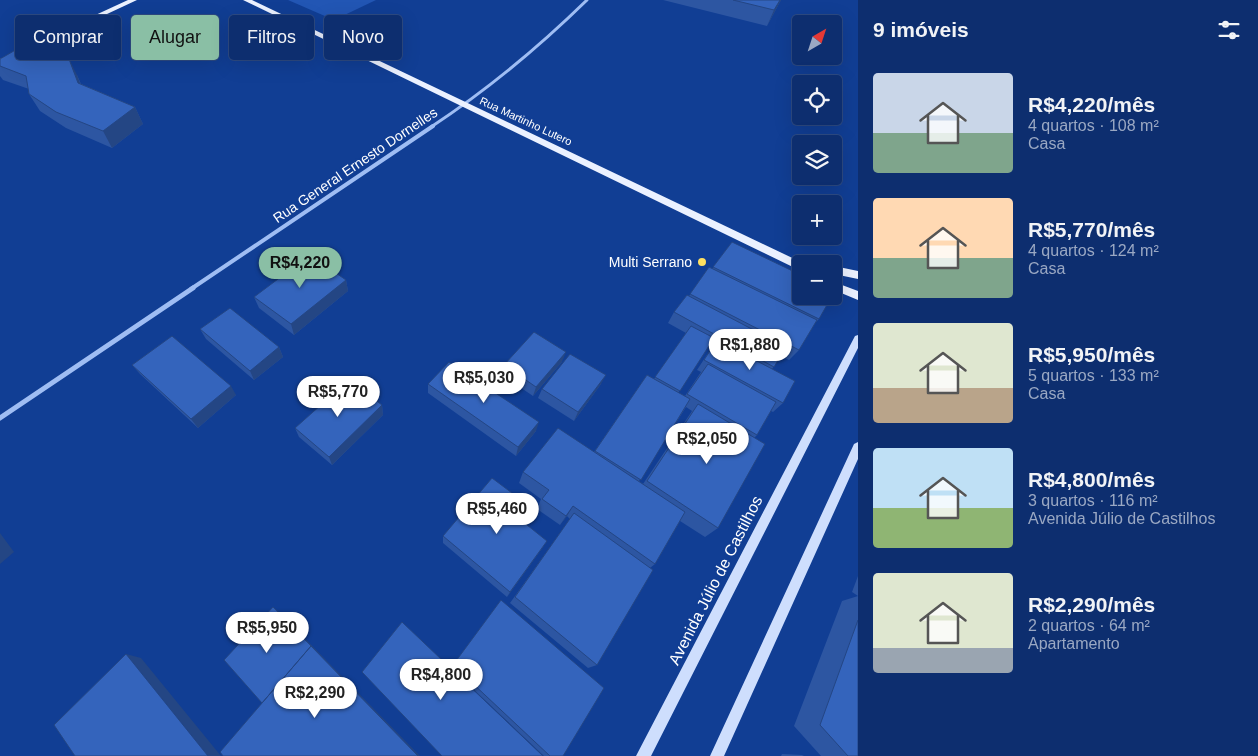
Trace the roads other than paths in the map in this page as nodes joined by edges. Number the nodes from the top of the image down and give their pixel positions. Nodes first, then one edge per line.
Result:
1 (134, 0) edge
2 (246, 0) edge
3 (587, 0) edge
4 (0, 62) edge
5 (464, 105) junction
6 (792, 260) edge
7 (842, 272) edge
8 (858, 275) edge
9 (842, 289) edge
10 (858, 296) edge
11 (858, 338) edge
12 (0, 418) edge
13 (858, 447) edge
14 (642, 756) edge
15 (717, 756) edge

1 - 4 main road
2 - 5 main road, Rua Martinho Lutero
3 - 5 street, Rua General Ernesto Dornelles
5 - 6 main road, Rua Martinho Lutero
5 - 12 street, Rua General Ernesto Dornelles
7 - 8 main road
9 - 10 main road
11 - 14 main road, Avenida Júlio de Castilhos
13 - 15 main road

